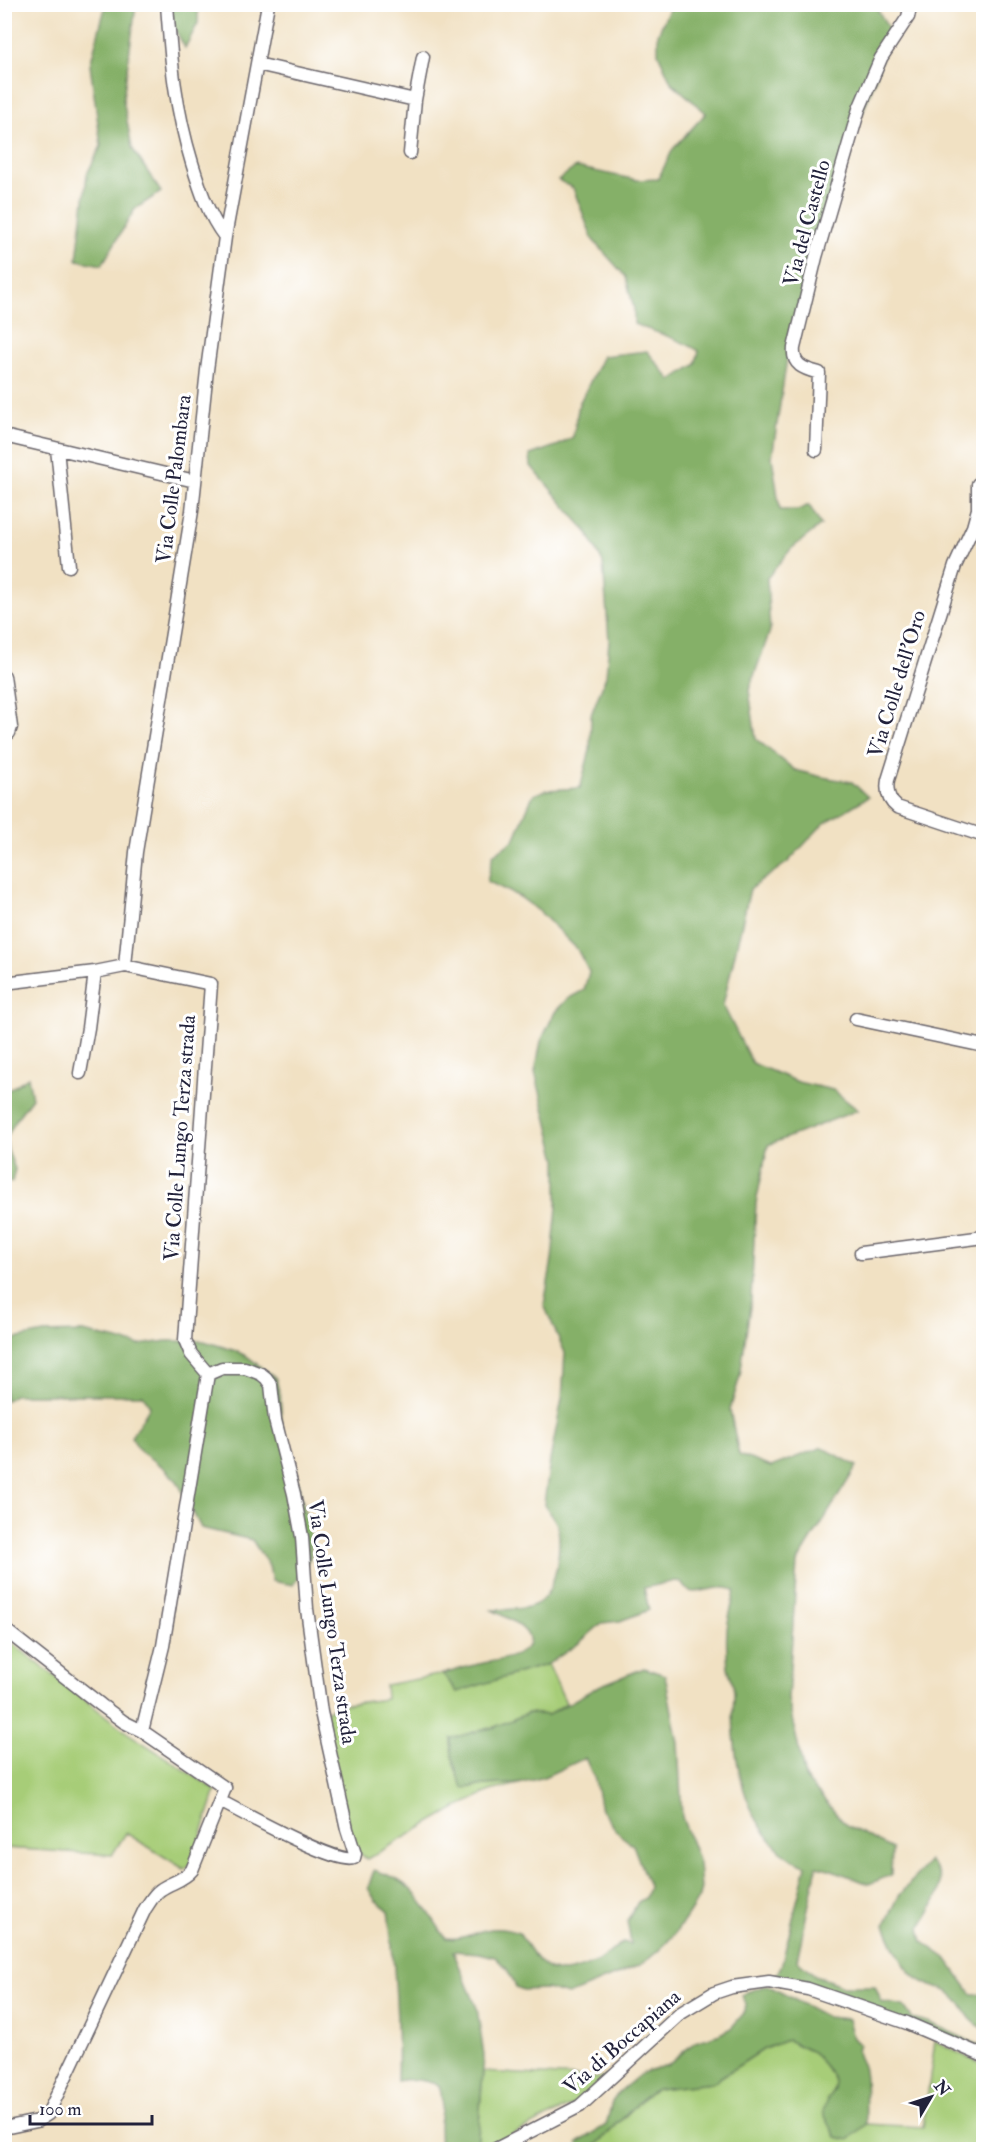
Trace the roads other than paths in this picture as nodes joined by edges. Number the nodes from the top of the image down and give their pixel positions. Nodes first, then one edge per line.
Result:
1 (166, 4) edge
2 (268, 4) edge
3 (911, 4) edge
4 (423, 57) dead end
5 (257, 64) junction
6 (415, 100) junction
7 (410, 153) dead end
8 (225, 237) junction
9 (4, 436) edge
10 (57, 448) junction
11 (816, 450) dead end
12 (195, 480) junction
13 (978, 484) dead end
14 (69, 566) dead end
15 (4, 676) edge
16 (7, 733) edge
17 (984, 836) edge
18 (125, 966) junction
19 (94, 972) junction
20 (4, 983) edge
21 (856, 1020) dead end
22 (984, 1046) edge
23 (80, 1073) dead end
24 (984, 1237) edge
25 (861, 1253) dead end
26 (208, 1374) junction
27 (4, 1629) edge
28 (142, 1731) junction
29 (220, 1801) junction
30 (984, 2056) edge
31 (4, 2128) edge
32 (494, 2150) edge

1 - 8 street
2 - 5 street, Via Colle Palombara
3 - 11 street, Via del Castello
4 - 6 street
5 - 6 street
5 - 8 street, Via Colle Palombara
6 - 7 street
8 - 12 street, Via Colle Palombara
9 - 10 street
10 - 12 street
10 - 14 street
12 - 18 street, Via Colle Palombara
13 - 17 street, Via Colle dell'Oro
15 - 16 street
18 - 19 street
18 - 26 street, Via Colle Lungo Terza strada
19 - 20 street
19 - 23 street
21 - 22 street
24 - 25 street
26 - 28 street
26 - 29 street, Via Colle Lungo Terza strada
27 - 28 street
28 - 29 street
29 - 31 street
30 - 32 street, Via di Boccapiana

